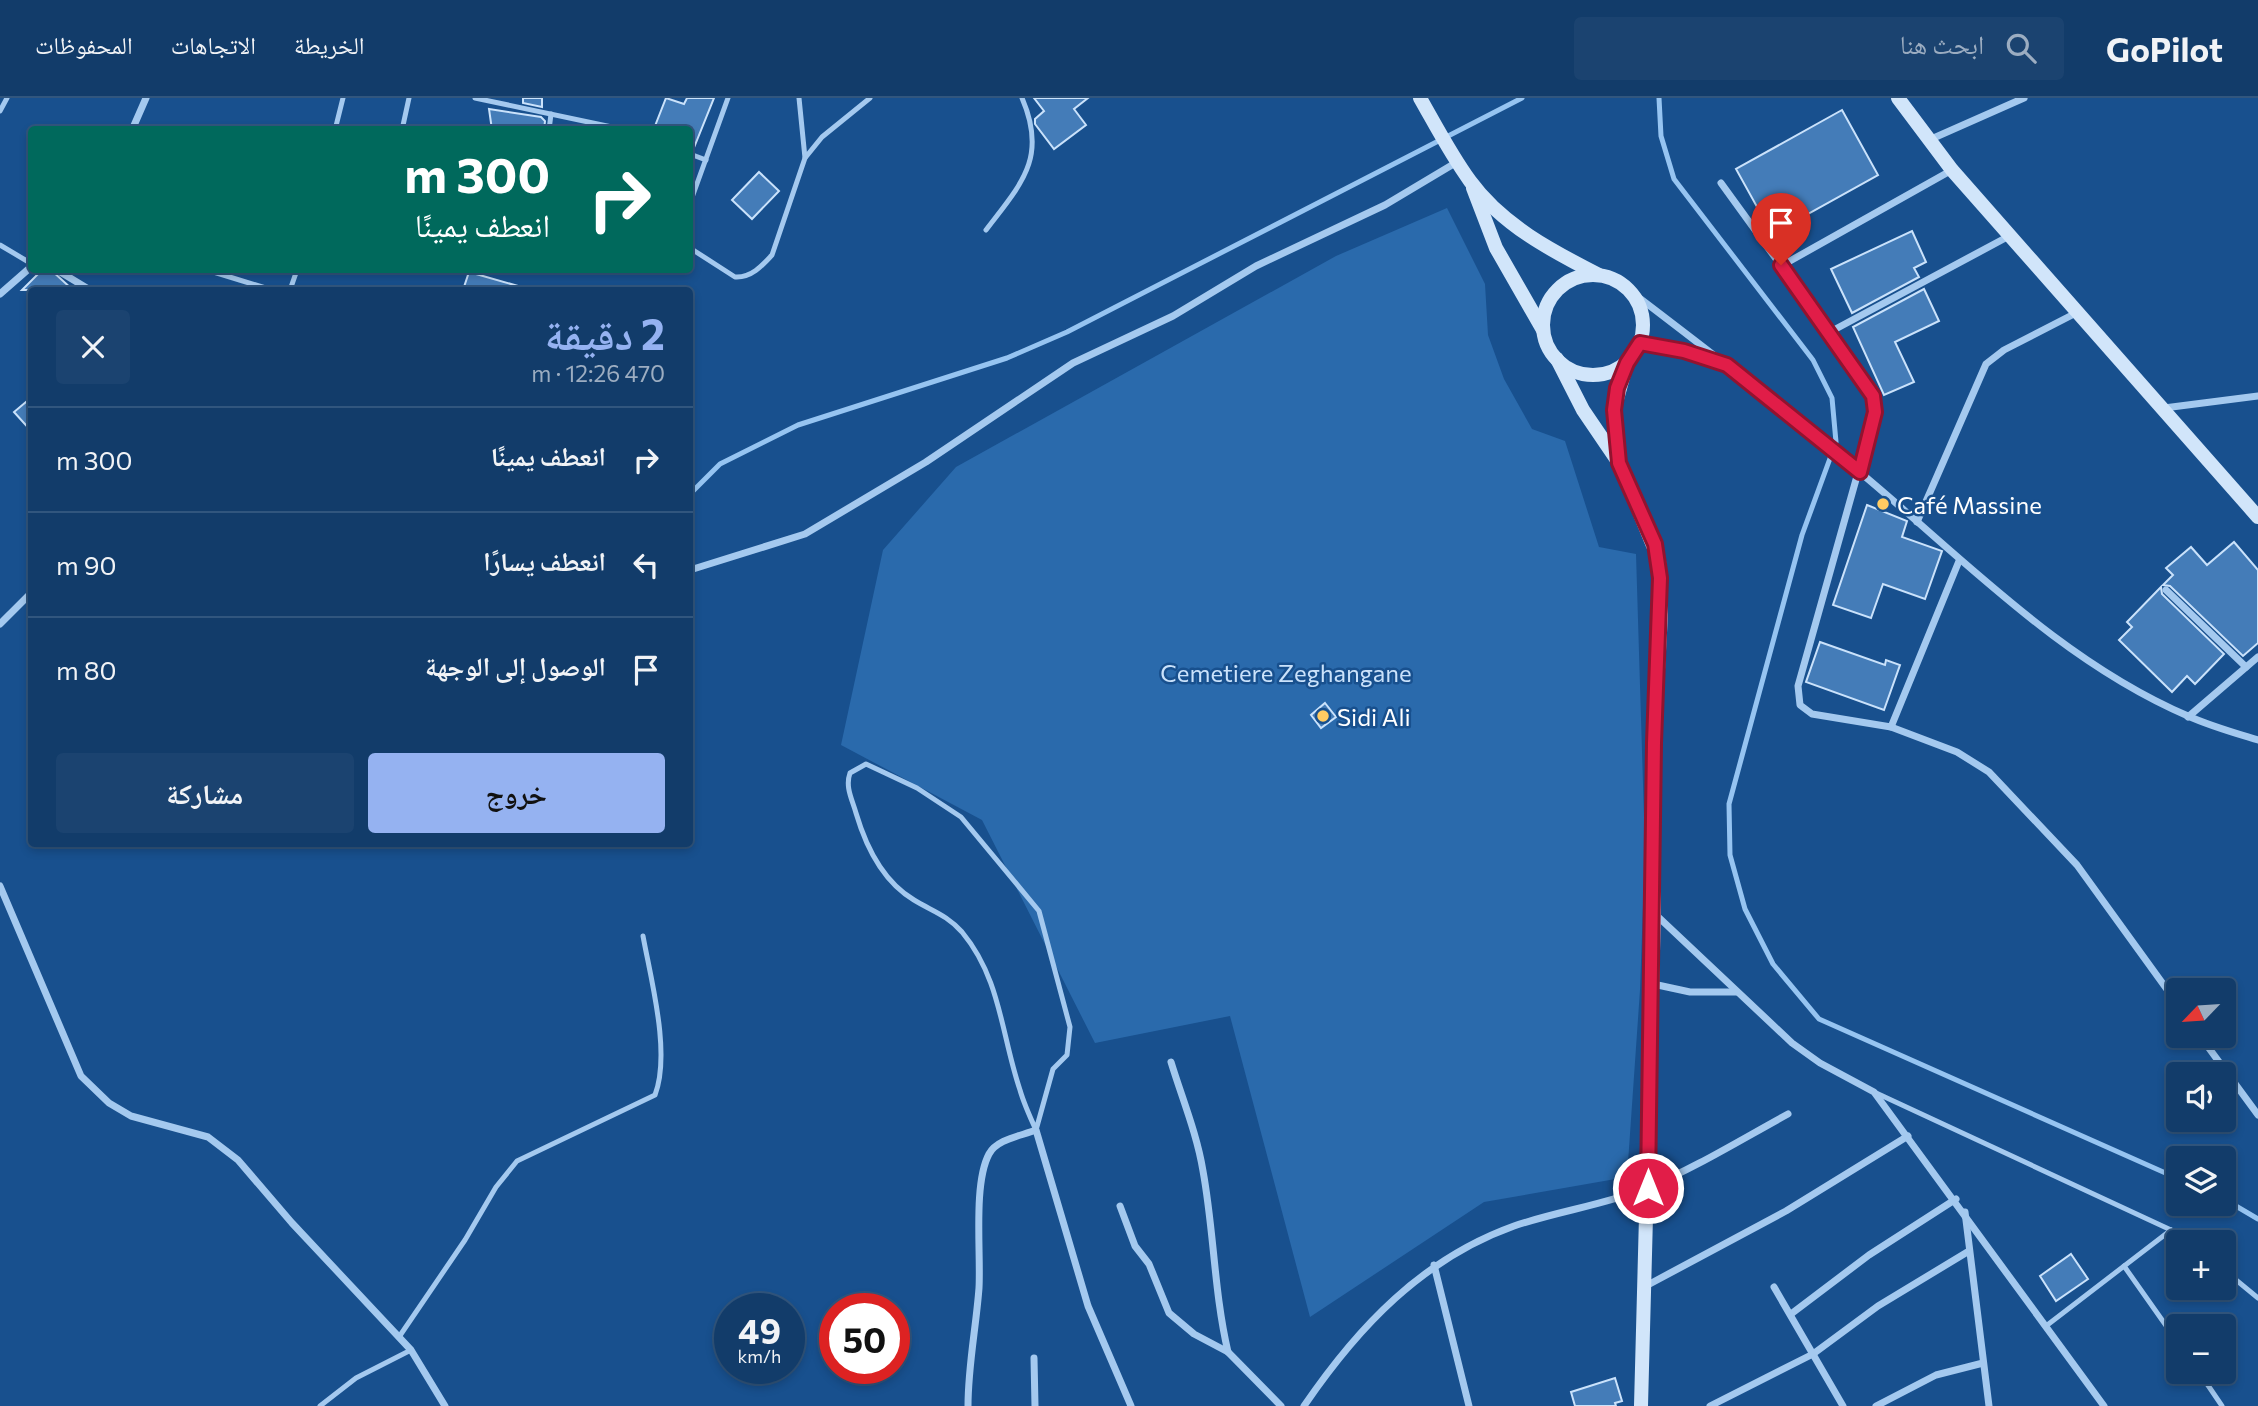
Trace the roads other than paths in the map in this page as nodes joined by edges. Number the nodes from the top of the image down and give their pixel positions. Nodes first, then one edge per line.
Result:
1 (7, 98) edge
2 (146, 98) edge
3 (343, 98) edge
4 (410, 98) edge
5 (475, 98) edge
6 (728, 98) edge
7 (799, 98) edge
8 (870, 98) edge
9 (1022, 98) edge
10 (1420, 98) edge
11 (1898, 98) edge
12 (2024, 98) edge
13 (495, 100) edge
14 (0, 111) edge
15 (551, 114) junction
16 (134, 126) edge
17 (336, 126) edge
18 (403, 126) edge
19 (550, 126) edge
20 (607, 126) edge
21 (1929, 140) junction
22 (693, 155) edge
23 (805, 158) junction
24 (706, 160) junction
25 (1458, 162) junction
26 (1952, 170) junction
27 (1472, 183) junction
28 (1721, 183) dead end
29 (693, 195) edge
30 (986, 230) dead end
31 (2011, 235) junction
32 (0, 245) edge
33 (693, 250) edge
34 (28, 262) edge
35 (1781, 265) junction
36 (28, 269) edge
37 (62, 273) edge
38 (218, 273) edge
39 (1601, 275) junction
40 (84, 287) edge
41 (262, 287) edge
42 (1625, 287) junction
43 (0, 294) edge
44 (2076, 313) junction
45 (1543, 331) junction
46 (1830, 332) junction
47 (1640, 343) junction
48 (1556, 359) junction
49 (1627, 363) junction
50 (1727, 365) junction
51 (2258, 396) edge
52 (2164, 408) junction
53 (1619, 463) junction
54 (1857, 470) junction
55 (2258, 517) edge
56 (1917, 522) junction
57 (1959, 561) junction
58 (693, 569) edge
59 (2166, 590) dead end
60 (28, 596) edge
61 (0, 624) edge
62 (2258, 657) edge
63 (2246, 667) junction
64 (2188, 717) junction
65 (1891, 727) junction
66 (2258, 740) edge
67 (0, 886) edge
68 (1654, 913) junction
69 (643, 936) dead end
70 (1652, 984) junction
71 (2166, 988) edge
72 (1736, 992) junction
73 (2209, 1048) edge
74 (1171, 1062) dead end
75 (1874, 1092) junction
76 (1788, 1114) dead end
77 (2258, 1115) edge
78 (1036, 1130) junction
79 (1908, 1136) junction
80 (1648, 1188) junction
81 (1956, 1199) junction
82 (1120, 1206) dead end
83 (1965, 1211) junction
84 (2171, 1230) edge
85 (2166, 1234) edge
86 (1969, 1251) junction
87 (1434, 1265) junction
88 (2124, 1266) junction
89 (2236, 1280) edge
90 (1644, 1287) junction
91 (1774, 1287) dead end
92 (2258, 1298) edge
93 (1791, 1314) junction
94 (2046, 1326) junction
95 (2166, 1326) edge
96 (399, 1337) junction
97 (411, 1350) junction
98 (1228, 1352) junction
99 (1813, 1354) junction
100 (1034, 1358) dead end
101 (1983, 1363) junction
102 (2207, 1384) edge
103 (320, 1406) edge
104 (445, 1406) edge
105 (968, 1406) edge
106 (1035, 1406) edge
107 (1131, 1406) edge
108 (1281, 1406) edge
109 (1304, 1406) edge
110 (1469, 1406) edge
111 (1641, 1406) edge
112 (1710, 1406) edge
113 (1843, 1406) edge
114 (1876, 1406) edge
115 (1989, 1406) edge
116 (2104, 1406) edge
117 (2222, 1406) edge

1 - 14 lane
2 - 16 street
3 - 17 lane
4 - 18 lane
5 - 13 lane
6 - 24 lane
7 - 23 lane
8 - 23 lane
9 - 30 lane
10 - 25 main road
11 - 21 main road
12 - 21 street
13 - 15 lane
15 - 19 lane
15 - 20 lane
21 - 26 main road
22 - 24 lane
23 - 33 lane
24 - 29 lane
25 - 27 main road
25 - 58 street
26 - 31 main road
26 - 35 street
27 - 39 main road
27 - 45 main road
28 - 35 street
31 - 44 main road
31 - 46 street
32 - 34 lane
35 - 46 street
36 - 43 street
37 - 40 street
38 - 41 lane
39 - 42 main road
39 - 45 main road
42 - 47 main road
42 - 50 street
44 - 52 main road
44 - 56 street
45 - 48 main road
46 - 54 street
47 - 49 main road
47 - 50 street
48 - 49 main road
48 - 53 main road
49 - 53 main road
50 - 54 street
51 - 52 street
52 - 55 main road
53 - 68 main road
54 - 56 street
54 - 65 street
56 - 57 street
57 - 64 street
57 - 65 street
59 - 63 street
60 - 61 street
62 - 63 street
63 - 64 street
64 - 66 street
65 - 71 street
67 - 96 street
68 - 70 main road
68 - 72 street
69 - 96 lane
70 - 72 street
70 - 80 main road
72 - 75 street
73 - 77 street
74 - 98 street
75 - 79 street
75 - 84 lane
76 - 80 street
78 - 78 lane
78 - 105 street
78 - 107 street
79 - 81 street
79 - 90 street
80 - 87 street
80 - 90 main road
81 - 83 street
81 - 93 street
82 - 98 street
83 - 86 street
83 - 94 street
85 - 88 lane
86 - 99 street
86 - 101 street
87 - 109 street
87 - 110 street
88 - 94 lane
88 - 95 lane
89 - 92 lane
90 - 111 main road
91 - 93 street
93 - 99 street
94 - 116 street
96 - 97 street
97 - 103 lane
97 - 104 street
98 - 108 street
99 - 112 street
99 - 113 street
100 - 106 street
101 - 114 street
101 - 115 street
102 - 117 lane

